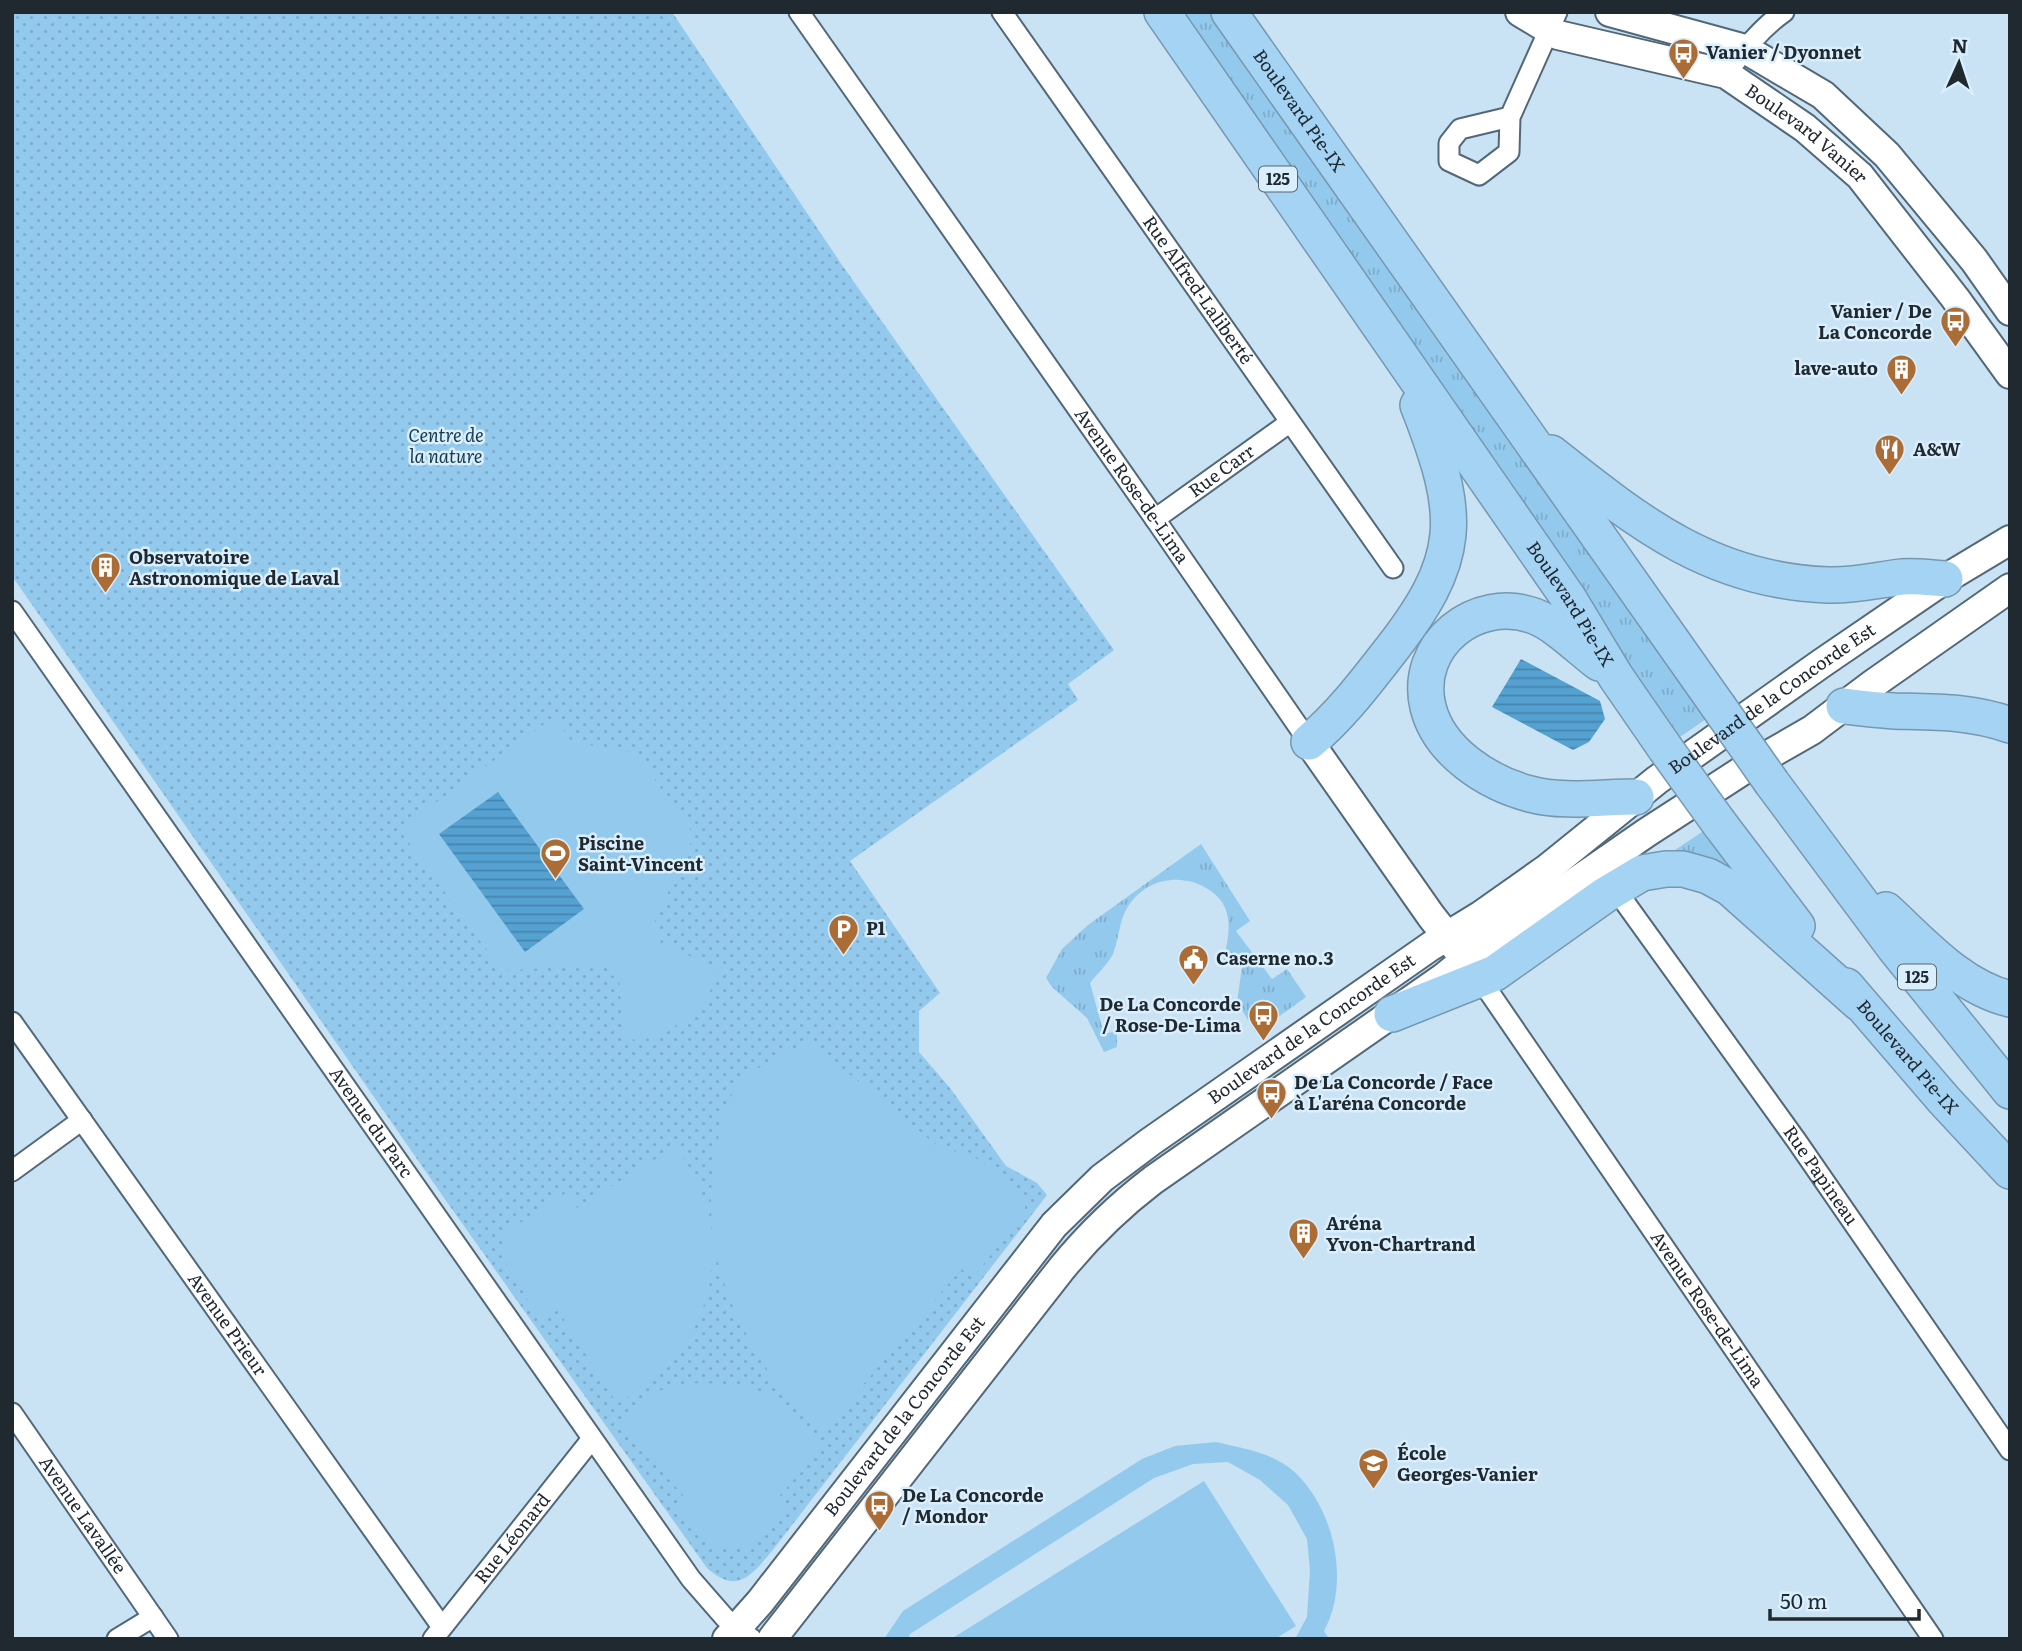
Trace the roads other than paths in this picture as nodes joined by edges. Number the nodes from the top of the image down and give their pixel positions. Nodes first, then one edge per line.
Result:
1 (799, 12) edge
2 (1002, 12) edge
3 (1161, 12) edge
4 (1229, 12) edge
5 (1520, 12) edge
6 (1610, 12) edge
7 (1784, 12) edge
8 (1554, 22) edge
9 (1745, 49) junction
10 (1726, 74) junction
11 (1510, 117) dead end
12 (2010, 311) edge
13 (1395, 346) junction
14 (2010, 374) edge
15 (1289, 423) junction
16 (1521, 429) junction
17 (1155, 519) junction
18 (2010, 540) edge
19 (1393, 568) dead end
20 (1945, 579) junction
21 (2010, 588) edge
22 (12, 611) edge
23 (1616, 677) junction
24 (1844, 706) junction
25 (2010, 725) edge
26 (1309, 742) junction
27 (1636, 797) junction
28 (1828, 859) junction
29 (1626, 904) dead end
30 (1447, 936) junction
31 (1474, 969) junction
32 (2010, 999) edge
33 (1859, 1003) junction
34 (1392, 1014) joint
35 (12, 1022) edge
36 (2010, 1091) edge
37 (82, 1120) junction
38 (12, 1171) edge
39 (2010, 1171) edge
40 (12, 1413) edge
41 (20, 1440) edge
42 (591, 1440) junction
43 (2010, 1450) edge
44 (152, 1617) junction
45 (437, 1633) edge
46 (739, 1635) edge
47 (117, 1639) edge
48 (167, 1639) edge
49 (772, 1639) edge
50 (1933, 1639) edge

1 - 17 street, Avenue Rose-de-Lima
2 - 15 street, Rue Alfred-Laliberté
3 - 13 highway, Boulevard Pie-IX / 125
4 - 16 highway, Boulevard Pie-IX / 125
5 - 8 street, Boulevard Vanier
6 - 9 street, Boulevard Vanier
7 - 9 street
8 - 10 street, Boulevard Vanier
8 - 11 street
9 - 10 street
9 - 12 street, Boulevard Vanier
10 - 14 street, Boulevard Vanier
13 - 23 highway, Boulevard Pie-IX / 125
13 - 26 highway
15 - 17 street, Rue Carr
15 - 19 street, Rue Alfred-Laliberté
16 - 20 highway
16 - 28 highway, Boulevard Pie-IX / 125, bridge
17 - 26 street, Avenue Rose-de-Lima
18 - 20 street, Boulevard de la Concorde Est
20 - 27 street, Boulevard de la Concorde Est
21 - 24 street
22 - 42 street, Avenue du Parc
23 - 27 highway
23 - 33 highway, Boulevard Pie-IX / 125, bridge
24 - 25 highway
24 - 31 street
26 - 30 street, Avenue Rose-de-Lima
27 - 30 street, Boulevard de la Concorde Est
28 - 32 highway
28 - 36 highway, Boulevard Pie-IX / 125
29 - 43 street, Rue Papineau
30 - 31 street, Avenue Rose-de-Lima
30 - 46 street, Boulevard de la Concorde Est
31 - 33 highway
31 - 34 highway
31 - 50 street, Avenue Rose-de-Lima
33 - 39 highway, Boulevard Pie-IX / 125
34 - 49 street, Boulevard de la Concorde Est
35 - 37 street, Avenue Prieur
37 - 38 street
37 - 45 street, Avenue Prieur
40 - 41 street, Avenue Lavallée
41 - 44 street, Avenue Lavallée
42 - 45 street, Rue Léonard
42 - 46 street, Avenue du Parc
44 - 47 street
44 - 48 street, Avenue Lavallée

